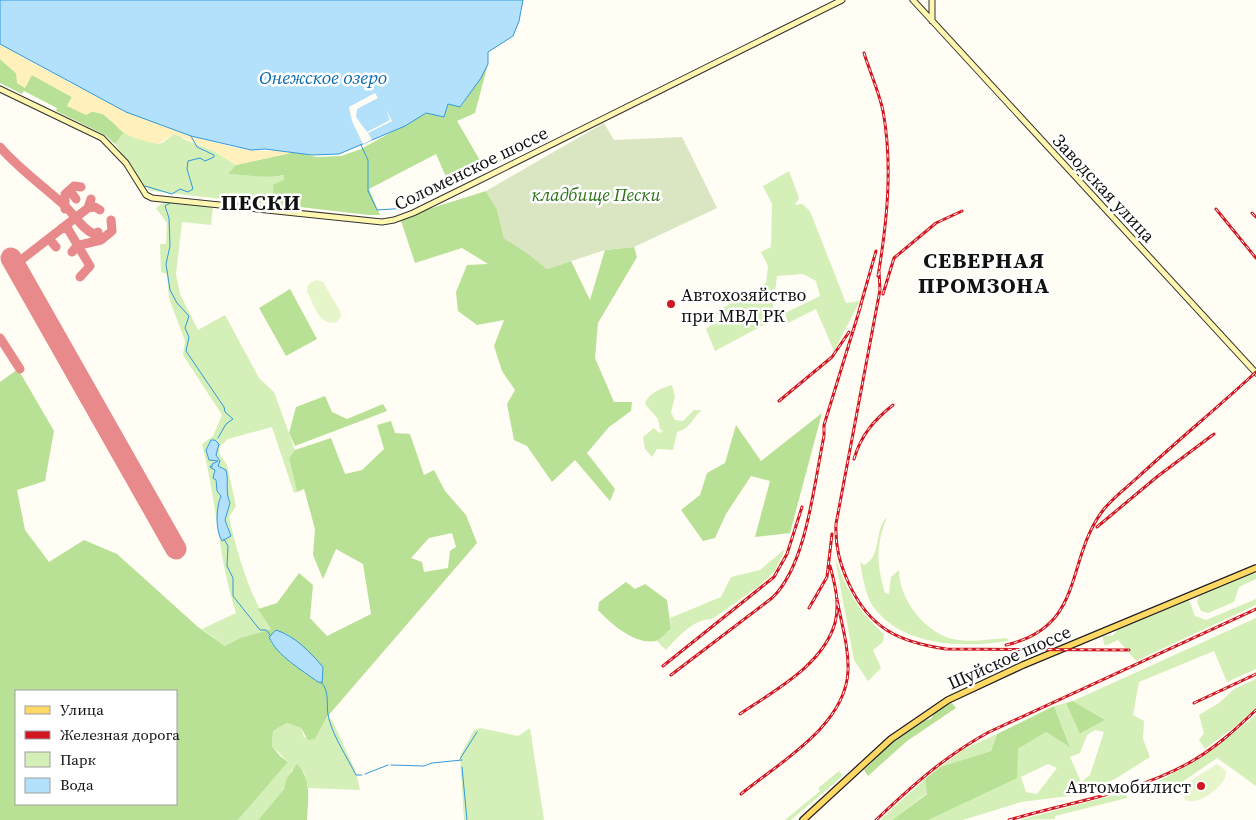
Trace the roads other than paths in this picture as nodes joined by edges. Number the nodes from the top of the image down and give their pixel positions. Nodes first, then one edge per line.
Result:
1 (842, 0) edge
2 (913, 0) edge
3 (932, 1) edge
4 (917, 5) junction
5 (932, 21) junction
6 (0, 89) edge
7 (1256, 373) edge
8 (1256, 568) edge
9 (803, 820) edge

1 - 6 main road, Соломенское шоссе
2 - 4 main road, Заводская улица
3 - 4 main road
3 - 5 main road
4 - 5 main road, Заводская улица
5 - 7 main road, Заводская улица
8 - 9 main road, Шуйское шоссе

